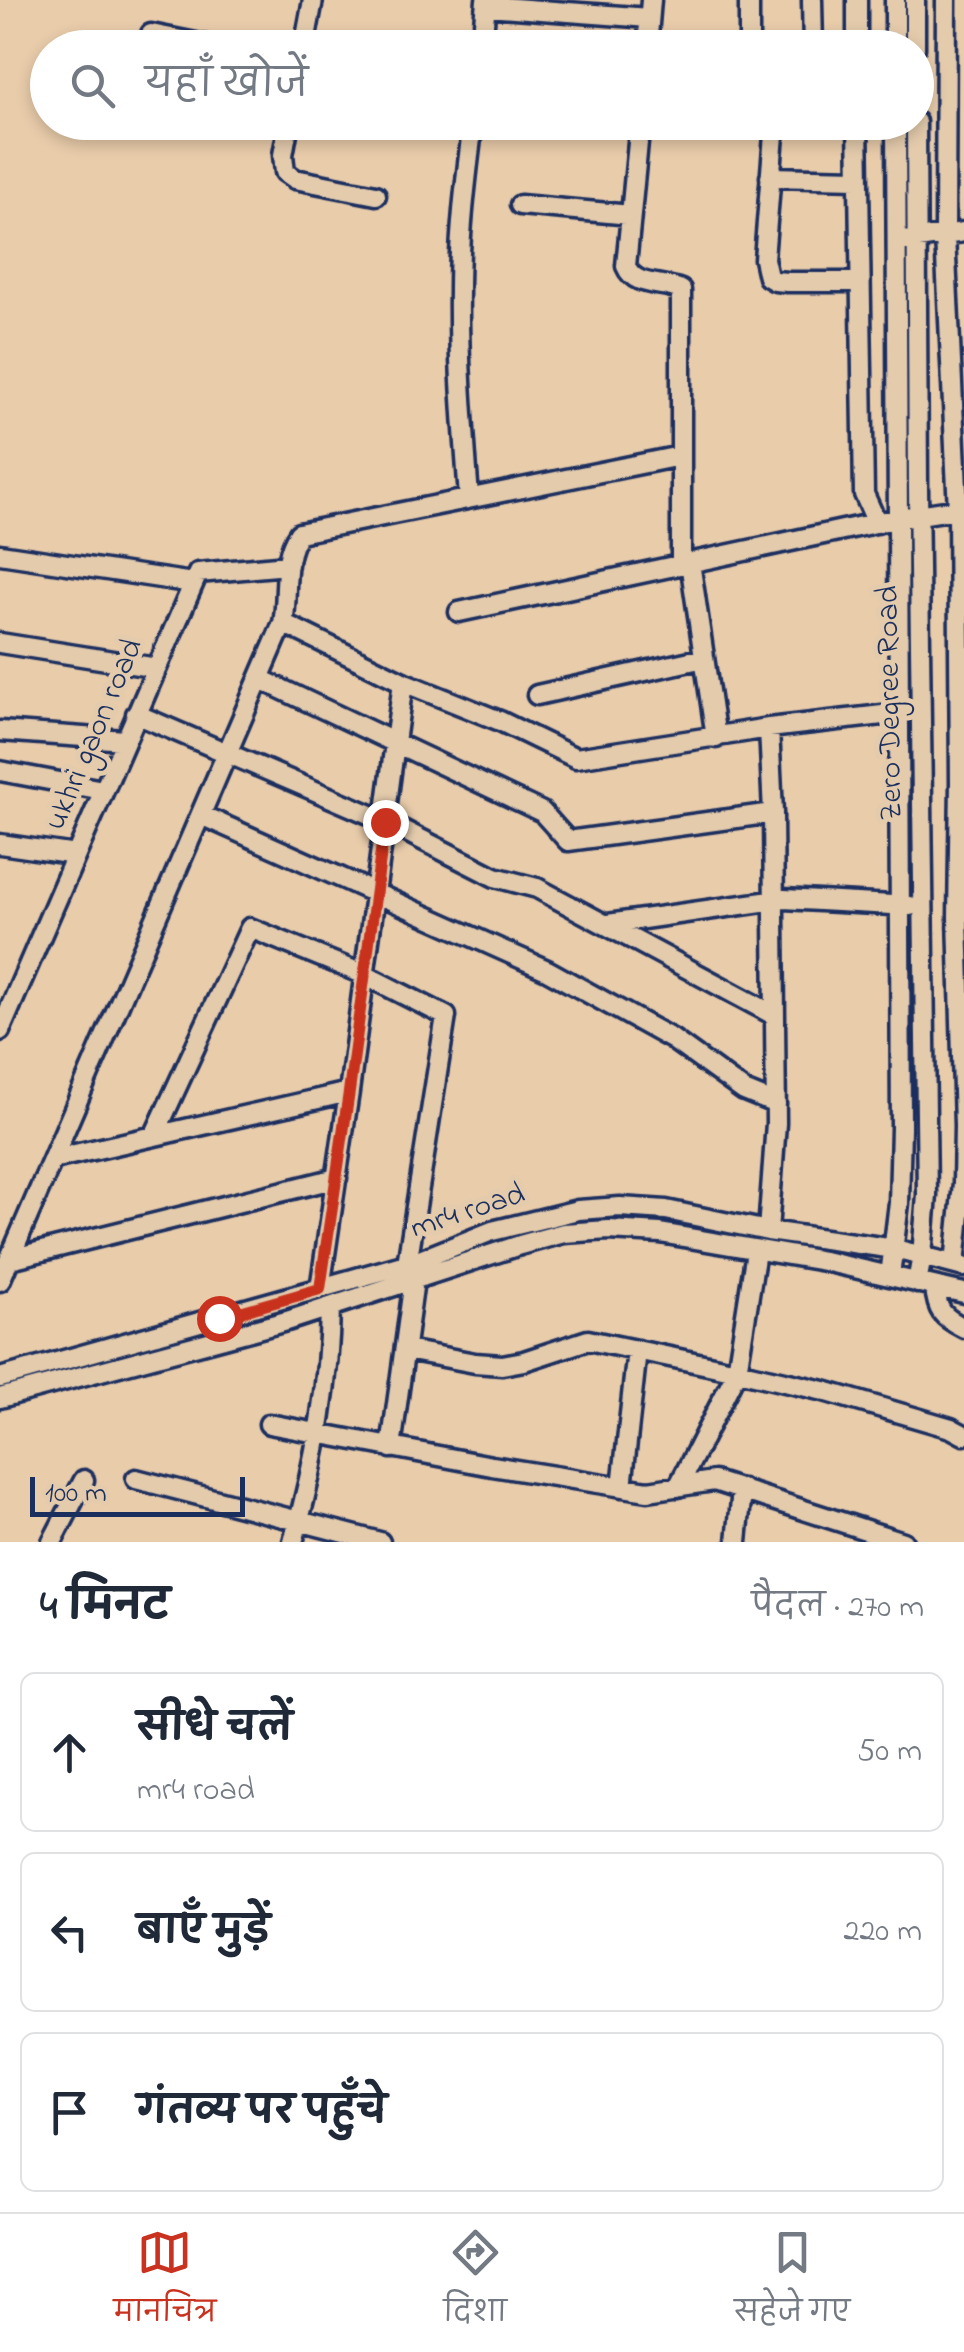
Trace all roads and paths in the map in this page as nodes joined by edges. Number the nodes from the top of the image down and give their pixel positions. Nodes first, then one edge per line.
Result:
1 (313, 0) edge
2 (749, 0) edge
3 (812, 0) edge
4 (857, 0) edge
5 (895, 0) edge
6 (915, 0) edge
7 (946, 0) edge
8 (486, 3) edge
9 (650, 9) edge
10 (307, 30) edge
11 (484, 30) edge
12 (749, 30) edge
13 (813, 30) edge
14 (857, 30) edge
15 (895, 30) edge
16 (916, 30) edge
17 (286, 140) edge
18 (470, 140) edge
19 (638, 140) edge
20 (773, 140) edge
21 (858, 140) edge
22 (896, 140) edge
23 (916, 140) edge
24 (770, 176) junction
25 (858, 179) junction
26 (376, 194) dead end
27 (520, 205) dead end
28 (631, 215) junction
29 (955, 234) edge
30 (916, 240) junction
31 (897, 241) junction
32 (860, 282) junction
33 (680, 456) junction
34 (469, 498) junction
35 (961, 509) edge
36 (919, 516) junction
37 (899, 518) junction
38 (877, 523) junction
39 (0, 554) edge
40 (685, 563) junction
41 (288, 565) junction
42 (196, 578) junction
43 (459, 612) dead end
44 (961, 616) edge
45 (283, 624) junction
46 (0, 643) edge
47 (704, 658) junction
48 (157, 668) junction
49 (260, 678) junction
50 (403, 682) junction
51 (961, 694) edge
52 (537, 695) dead end
53 (900, 713) junction
54 (136, 714) junction
55 (769, 728) junction
56 (0, 731) edge
57 (716, 738) junction
58 (126, 740) junction
59 (395, 744) junction
60 (227, 754) junction
61 (0, 771) edge
62 (962, 783) edge
63 (104, 790) junction
64 (773, 813) junction
65 (201, 815) junction
66 (385, 822) junction
67 (0, 844) edge
68 (76, 855) junction
69 (375, 895) junction
70 (772, 900) junction
71 (901, 905) junction
72 (923, 907) junction
73 (608, 924) junction
74 (365, 975) junction
75 (774, 1015) junction
76 (0, 1032) edge
77 (349, 1092) junction
78 (776, 1104) junction
79 (154, 1136) junction
80 (53, 1159) junction
81 (337, 1178) junction
82 (768, 1231) junction
83 (924, 1231) junction
84 (960, 1238) edge
85 (895, 1249) junction
86 (756, 1251) junction
87 (922, 1256) junction
88 (10, 1259) junction
89 (960, 1266) edge
90 (410, 1272) junction
91 (890, 1276) junction
92 (0, 1281) edge
93 (926, 1285) junction
94 (320, 1289) junction
95 (964, 1293) edge
96 (330, 1307) junction
97 (964, 1328) edge
98 (406, 1350) junction
99 (637, 1350) junction
100 (737, 1370) junction
101 (0, 1378) edge
102 (0, 1398) edge
103 (269, 1424) dead end
104 (319, 1433) junction
105 (964, 1435) edge
106 (391, 1448) junction
107 (136, 1479) dead end
108 (84, 1480) dead end
109 (678, 1486) junction
110 (622, 1487) junction
111 (742, 1489) junction
112 (299, 1521) junction
113 (52, 1542) edge
114 (293, 1542) edge
115 (380, 1542) edge
116 (737, 1542) edge
117 (903, 1542) edge

1 - 10 street
2 - 12 street
3 - 13 street
4 - 14 street
5 - 15 street
6 - 16 street
7 - 29 street
8 - 9 street
8 - 11 street
17 - 26 street
18 - 34 street
19 - 28 street
20 - 24 street
21 - 25 street
22 - 31 street, Zero Degree Road
23 - 30 street, Zero Degree Road
24 - 25 street
24 - 32 street
25 - 32 street
27 - 28 street
28 - 33 street
29 - 30 street
29 - 35 street
30 - 31 street
30 - 36 street, Zero Degree Road
31 - 37 street, Zero Degree Road
32 - 38 street
33 - 34 street
33 - 40 street
34 - 41 street
35 - 36 street
35 - 44 street
36 - 37 street
36 - 72 street, Zero Degree Road
37 - 38 street
37 - 53 street, Zero Degree Road
38 - 40 street
39 - 42 street
40 - 43 street
40 - 47 street
41 - 42 street
41 - 45 street
42 - 48 street, ukhri gaon road
44 - 51 street
45 - 49 street
45 - 50 street
46 - 48 street
47 - 52 street
47 - 57 street
48 - 54 street, ukhri gaon road
49 - 59 street
49 - 60 street
50 - 57 street
50 - 59 street
51 - 62 street
53 - 55 street
53 - 71 street, Zero Degree Road
54 - 58 street, ukhri gaon road
54 - 60 street
55 - 57 street
55 - 64 street
56 - 58 street
58 - 63 street, ukhri gaon road
59 - 64 street
59 - 66 street
60 - 65 street
60 - 66 street
61 - 63 street
62 - 84 street
63 - 68 street, ukhri gaon road
64 - 70 street
65 - 69 street
65 - 80 street
66 - 69 street
66 - 73 street
67 - 68 street
68 - 76 street, ukhri gaon road
69 - 74 street
69 - 78 street
70 - 71 street
70 - 73 street
70 - 75 street
71 - 72 street
71 - 85 street, Zero Degree Road
72 - 83 street, Zero Degree Road
73 - 75 street
74 - 77 street
74 - 79 street
74 - 90 street
75 - 78 street
77 - 79 street
77 - 81 street
78 - 82 street
79 - 80 street
80 - 88 street
81 - 88 street
81 - 94 street
82 - 85 street, mr4 road
82 - 90 street, mr4 road
83 - 84 street
83 - 87 street, Zero Degree Road
84 - 89 street
85 - 87 street, mr4 road
85 - 91 street, Zero Degree Road
86 - 90 street, mr4 road
86 - 91 street, mr4 road
86 - 100 street
87 - 89 street, mr4 road
87 - 93 street, Zero Degree Road
88 - 92 street
90 - 94 street, mr4 road
90 - 96 street, mr4 road
90 - 98 street
91 - 93 street, mr4 road
93 - 95 street, mr4 road
93 - 97 street
94 - 101 street, mr4 road
96 - 102 street, mr4 road
96 - 104 street
98 - 99 street
98 - 106 street
99 - 100 street
99 - 110 street
100 - 105 street
100 - 109 street
103 - 104 street
104 - 106 street
104 - 112 street
106 - 110 street
107 - 112 street
108 - 113 street
109 - 110 street
109 - 111 street
111 - 116 street
111 - 117 street
112 - 114 street
112 - 115 street

